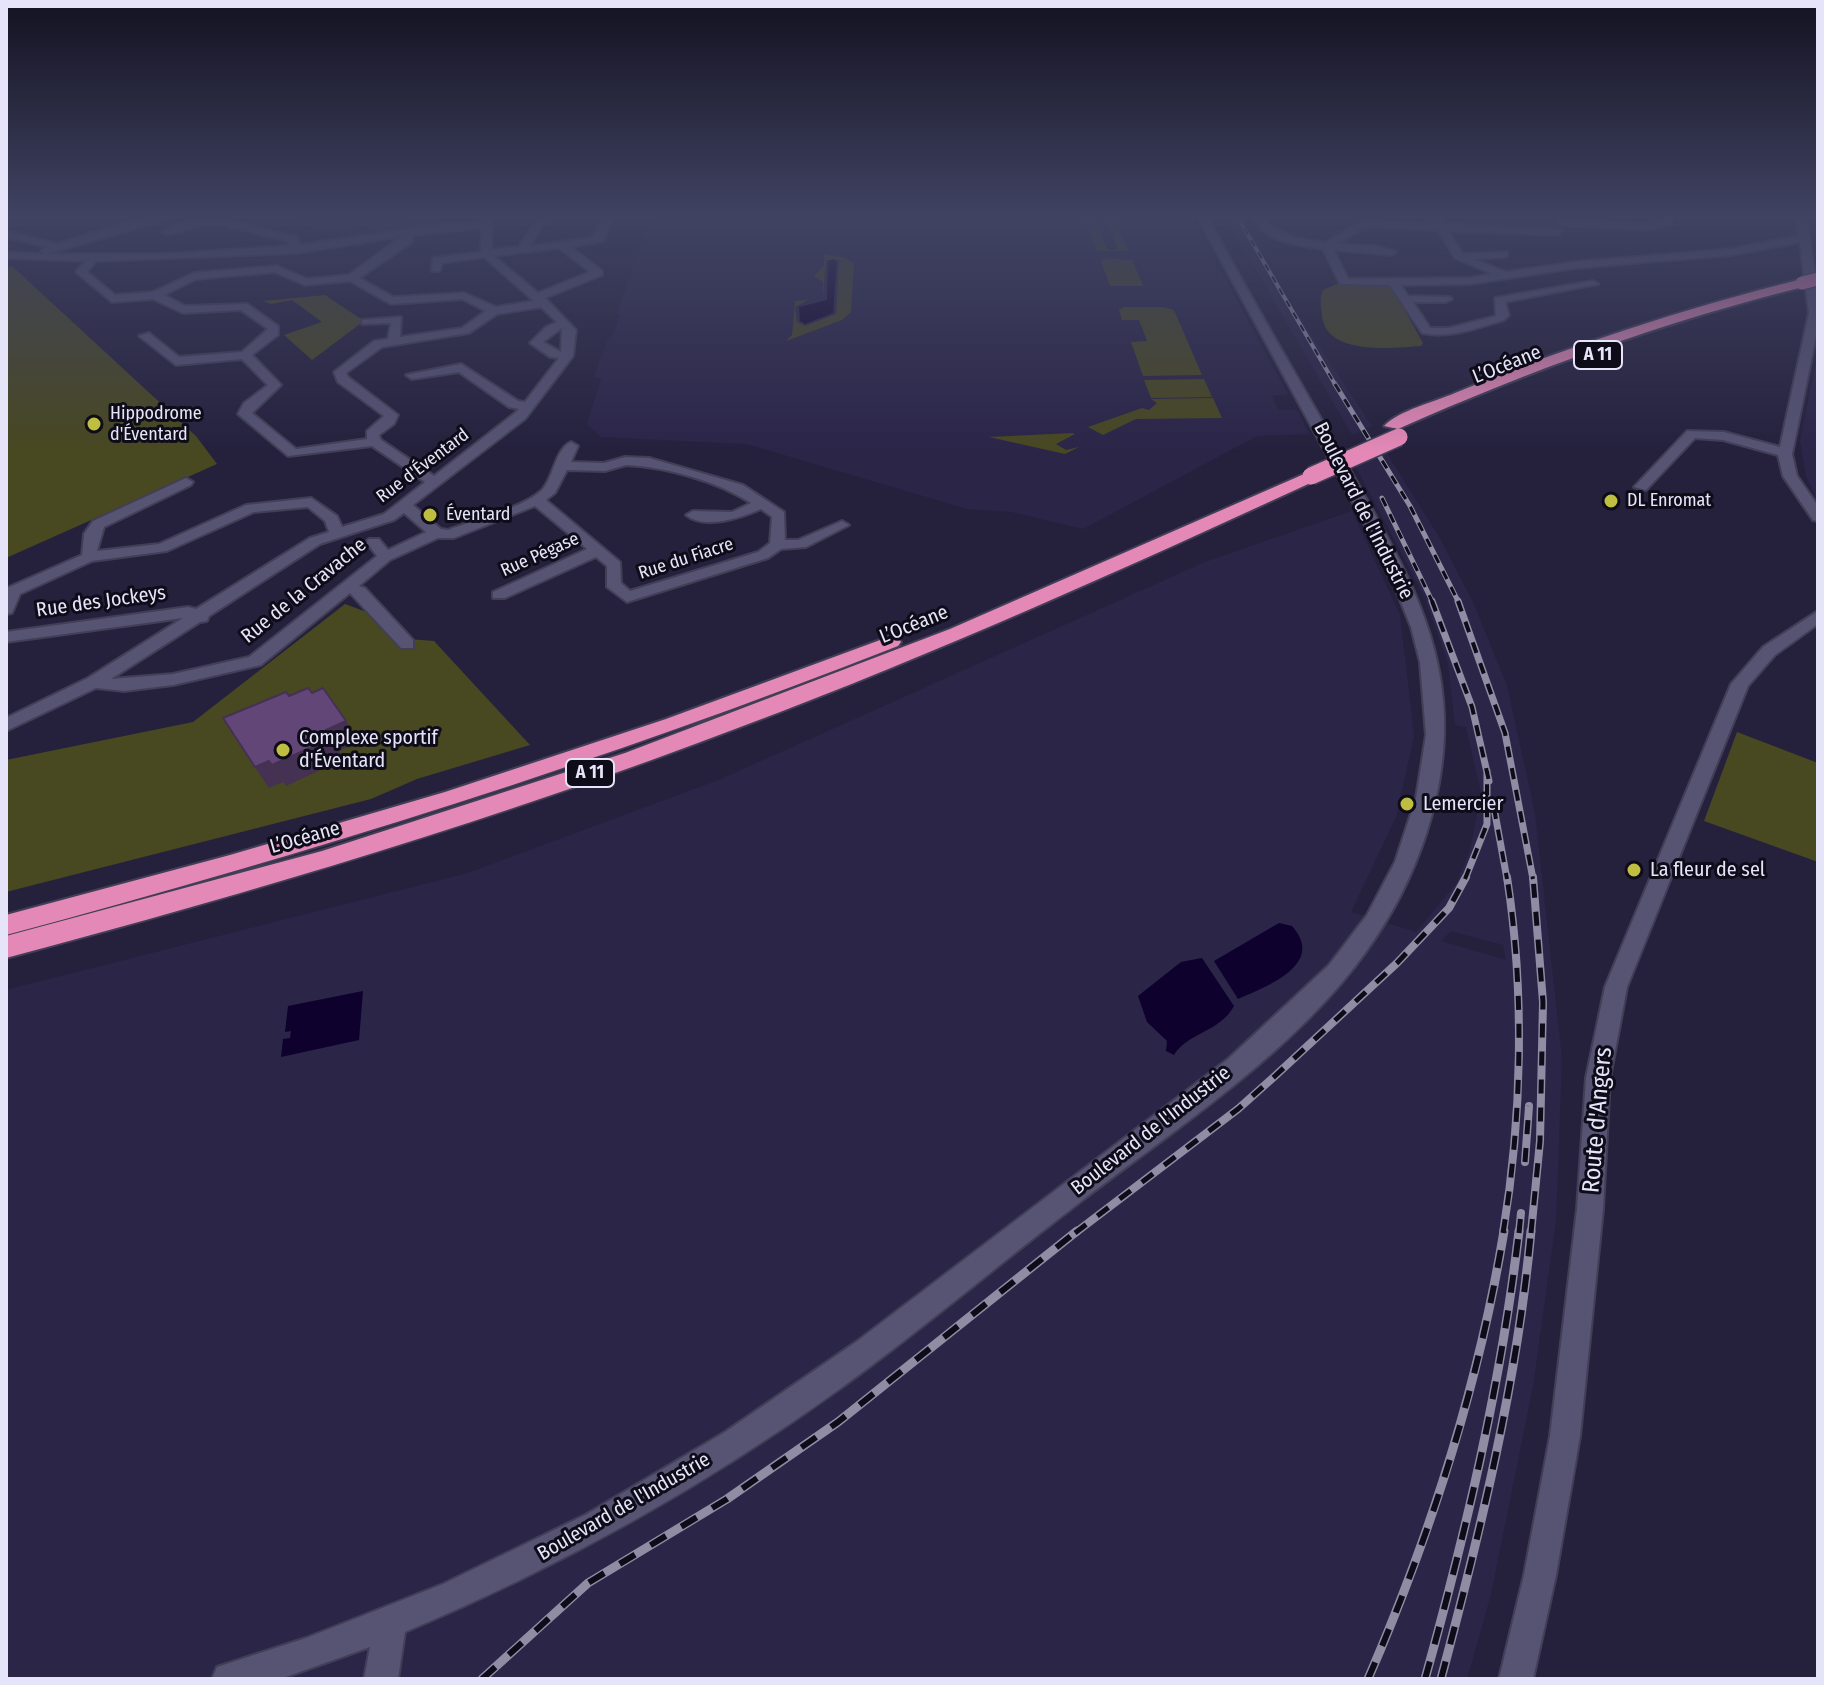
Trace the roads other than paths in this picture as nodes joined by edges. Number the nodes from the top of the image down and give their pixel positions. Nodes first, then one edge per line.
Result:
1 (107, 295) edge
2 (155, 295) joint
3 (380, 295) edge
4 (532, 295) edge
5 (551, 295) edge
6 (1246, 295) edge
7 (1403, 295) edge
8 (1530, 295) edge
9 (1787, 295) edge
10 (112, 299) junction
11 (1406, 299) junction
12 (1446, 299) dead end
13 (539, 300) junction
14 (1817, 308) edge
15 (494, 311) junction
16 (121, 312) dead end
17 (366, 322) dead end
18 (564, 323) junction
19 (145, 336) dead end
20 (394, 340) junction
21 (245, 355) junction
22 (567, 356) junction
23 (412, 375) dead end
24 (529, 406) junction
25 (375, 442) junction
26 (571, 446) dead end
27 (1785, 454) junction
28 (562, 466) junction
29 (605, 467) junction
30 (1308, 470) junction
31 (186, 482) dead end
32 (435, 483) junction
33 (1641, 487) dead end
34 (544, 495) junction
35 (763, 503) junction
36 (405, 506) junction
37 (693, 515) dead end
38 (1818, 517) edge
39 (381, 522) junction
40 (842, 525) dead end
41 (337, 533) junction
42 (436, 533) junction
43 (374, 542) dead end
44 (777, 545) junction
45 (407, 546) junction
46 (598, 550) junction
47 (89, 557) junction
48 (385, 557) junction
49 (348, 587) junction
50 (499, 595) dead end
51 (6, 609) edge
52 (1818, 616) edge
53 (201, 617) junction
54 (6, 637) edge
55 (407, 644) dead end
56 (94, 682) junction
57 (6, 725) edge
58 (6, 925) edge
59 (6, 947) edge
60 (390, 1626) junction
61 (229, 1679) edge
62 (381, 1679) edge
63 (1516, 1679) edge

1 - 10 street
2 - 10 street
2 - 21 street
3 - 15 street
4 - 13 street
5 - 13 street
6 - 60 street, Boulevard de l'Industrie
7 - 11 street
8 - 11 street
9 - 30 highway, L’Océane / A 11, bridge
10 - 16 street
11 - 12 street
13 - 15 street
13 - 18 street
14 - 27 street
15 - 20 street
17 - 20 street
18 - 22 street
18 - 22 street
19 - 21 street
20 - 25 street
21 - 25 street
22 - 24 street, Rue d'Éventard
23 - 24 street
24 - 32 street, Rue d'Éventard
25 - 32 street
26 - 28 street
27 - 33 street
27 - 38 street
28 - 29 street
28 - 34 street
29 - 34 street
29 - 35 street
30 - 58 highway, L’Océane / A 11
30 - 59 highway, L’Océane / A 11
31 - 47 street
32 - 36 street, Rue d'Éventard
34 - 42 street
34 - 46 street, Rue du Fiacre
35 - 37 street
35 - 44 street
36 - 39 street, Rue d'Éventard
36 - 42 street
39 - 41 street, Rue d'Éventard
39 - 45 street
40 - 44 street, Rue du Fiacre
41 - 47 street
41 - 53 street, Rue d'Éventard
42 - 45 street
43 - 48 street, Rue de la Cravache
44 - 46 street, Rue du Fiacre
45 - 48 street
46 - 50 street, Rue Pégase
47 - 51 street
48 - 49 street, Rue de la Cravache
49 - 55 street
49 - 56 street, Rue de la Cravache
52 - 63 street, Route d'Angers
53 - 54 street, Rue des Jockeys
53 - 56 street, Rue d'Éventard
56 - 57 street, Rue d'Éventard
60 - 61 street, Boulevard de l'Industrie
60 - 62 street

